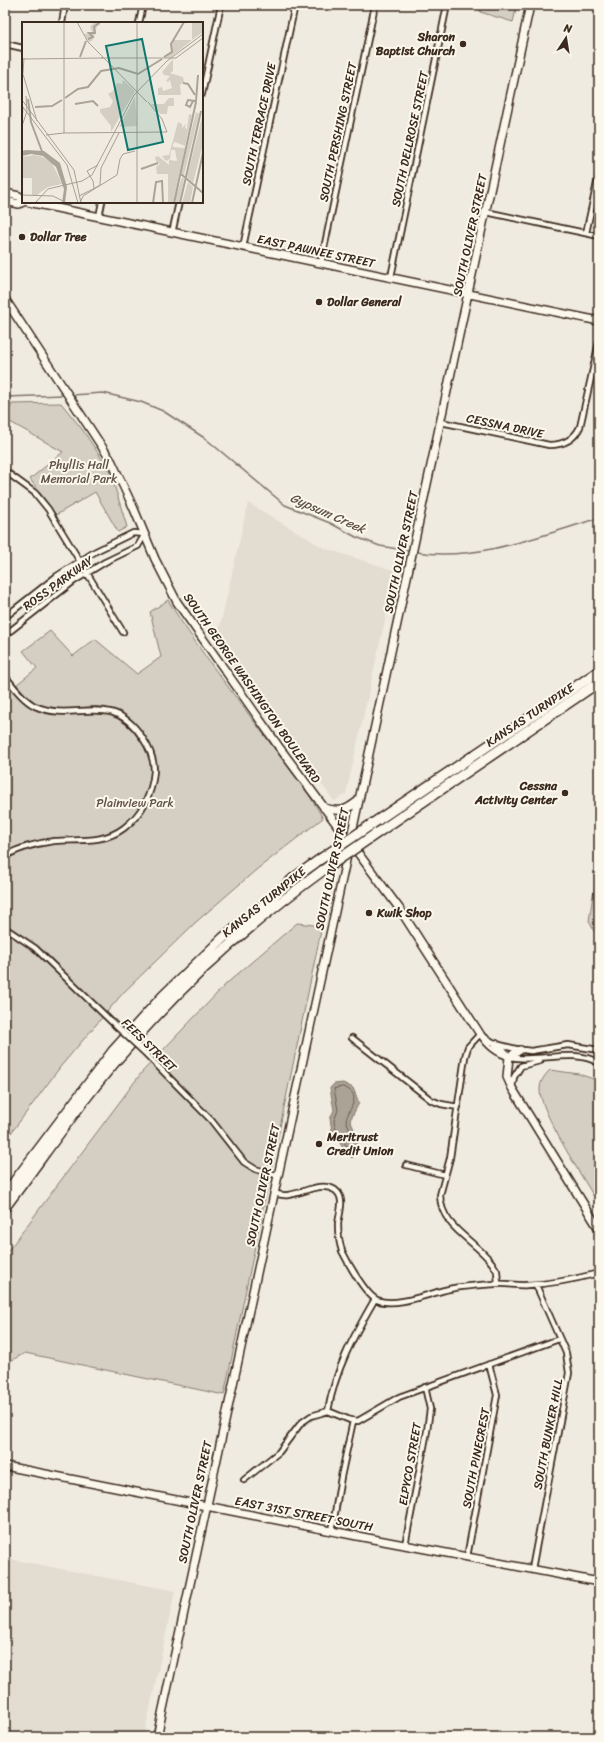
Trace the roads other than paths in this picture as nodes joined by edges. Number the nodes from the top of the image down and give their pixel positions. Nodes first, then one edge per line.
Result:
1 (65, 5) edge
2 (143, 5) edge
3 (221, 5) edge
4 (295, 5) edge
5 (375, 5) edge
6 (447, 5) edge
7 (530, 5) edge
8 (62, 22) edge
9 (139, 22) edge
10 (5, 44) edge
11 (22, 48) edge
12 (203, 89) edge
13 (599, 174) edge
14 (5, 193) edge
15 (22, 200) edge
16 (5, 201) edge
17 (22, 202) edge
18 (33, 203) edge
19 (102, 203) edge
20 (179, 203) edge
21 (486, 212) junction
22 (99, 217) junction
23 (172, 232) junction
24 (586, 233) junction
25 (599, 236) edge
26 (243, 247) junction
27 (321, 263) junction
28 (391, 277) junction
29 (469, 293) junction
30 (5, 299) edge
31 (599, 321) edge
32 (599, 342) edge
33 (441, 422) junction
34 (5, 471) edge
35 (145, 534) junction
36 (79, 561) junction
37 (86, 573) junction
38 (5, 617) edge
39 (123, 632) dead end
40 (5, 635) edge
41 (599, 671) edge
42 (5, 676) edge
43 (599, 682) edge
44 (358, 801) junction
45 (324, 808) junction
46 (349, 841) junction
47 (5, 856) edge
48 (5, 928) edge
49 (480, 1034) junction
50 (352, 1038) dead end
51 (496, 1044) junction
52 (520, 1050) junction
53 (599, 1050) edge
54 (509, 1057) junction
55 (547, 1058) junction
56 (599, 1063) edge
57 (512, 1088) junction
58 (458, 1107) junction
59 (406, 1165) dead end
60 (276, 1175) junction
61 (446, 1175) junction
62 (273, 1193) junction
63 (5, 1194) edge
64 (5, 1207) edge
65 (599, 1229) edge
66 (599, 1273) edge
67 (498, 1284) junction
68 (536, 1285) junction
69 (375, 1298) junction
70 (559, 1339) junction
71 (489, 1364) junction
72 (425, 1387) junction
73 (328, 1411) junction
74 (353, 1421) junction
75 (5, 1466) edge
76 (244, 1480) dead end
77 (206, 1506) junction
78 (332, 1531) junction
79 (405, 1545) junction
80 (467, 1557) junction
81 (532, 1569) junction
82 (599, 1582) edge
83 (157, 1737) edge

1 - 8 street
2 - 9 street
3 - 12 street
4 - 26 street, SOUTH TERRACE DRIVE
5 - 27 street, SOUTH PERSHING STREET
6 - 28 street, SOUTH DELLROSE STREET
7 - 21 main road, SOUTH OLIVER STREET
10 - 11 street
13 - 24 street
14 - 15 main road
16 - 17 main road
18 - 22 main road, EAST PAWNEE STREET
19 - 22 street
20 - 23 street
21 - 24 street
21 - 29 main road, SOUTH OLIVER STREET
22 - 23 main road, EAST PAWNEE STREET
23 - 26 main road, EAST PAWNEE STREET
24 - 25 street
26 - 27 main road, EAST PAWNEE STREET
27 - 28 main road, EAST PAWNEE STREET
28 - 29 main road, EAST PAWNEE STREET
29 - 31 main road, EAST PAWNEE STREET
29 - 33 main road, SOUTH OLIVER STREET
30 - 35 main road, SOUTH GEORGE WASHINGTON BOULEVARD
32 - 33 street, CESSNA DRIVE
33 - 44 main road, SOUTH OLIVER STREET
34 - 36 street
35 - 36 street, ROSS PARKWAY
35 - 37 street, ROSS PARKWAY
35 - 45 main road, SOUTH GEORGE WASHINGTON BOULEVARD
36 - 37 street
36 - 38 street, ROSS PARKWAY
37 - 39 street
37 - 40 street, ROSS PARKWAY
41 - 63 highway, KANSAS TURNPIKE, bridge
42 - 47 street
43 - 64 highway, KANSAS TURNPIKE, bridge
44 - 45 main road
44 - 46 main road, SOUTH OLIVER STREET
45 - 46 main road, SOUTH GEORGE WASHINGTON BOULEVARD
46 - 49 main road, SOUTH GEORGE WASHINGTON BOULEVARD
46 - 60 main road, SOUTH OLIVER STREET
48 - 60 street, FEES STREET, bridge
49 - 51 street
49 - 54 street
49 - 58 street
50 - 58 street
51 - 52 street
51 - 54 main road
52 - 53 street
52 - 54 main road
54 - 55 street
54 - 57 main road
55 - 56 street
55 - 57 street
57 - 65 main road
58 - 61 street
59 - 61 street
60 - 62 main road, SOUTH OLIVER STREET
61 - 67 street
62 - 69 street
62 - 77 main road, SOUTH OLIVER STREET
66 - 68 street
67 - 68 street
67 - 69 street
68 - 70 street, SOUTH BUNKER HILL
69 - 73 street
70 - 71 street
70 - 81 street, SOUTH BUNKER HILL
71 - 72 street
71 - 80 street, SOUTH PINECREST
72 - 74 street
72 - 79 street, ELPYCO STREET
73 - 74 street
73 - 76 street
74 - 78 street
75 - 77 main road, EAST 31ST STREET SOUTH
77 - 78 main road, EAST 31ST STREET SOUTH
77 - 83 main road, SOUTH OLIVER STREET
78 - 79 main road, EAST 31ST STREET SOUTH
79 - 80 main road, EAST 31ST STREET SOUTH
80 - 81 main road, EAST 31ST STREET SOUTH
81 - 82 main road, EAST 31ST STREET SOUTH

